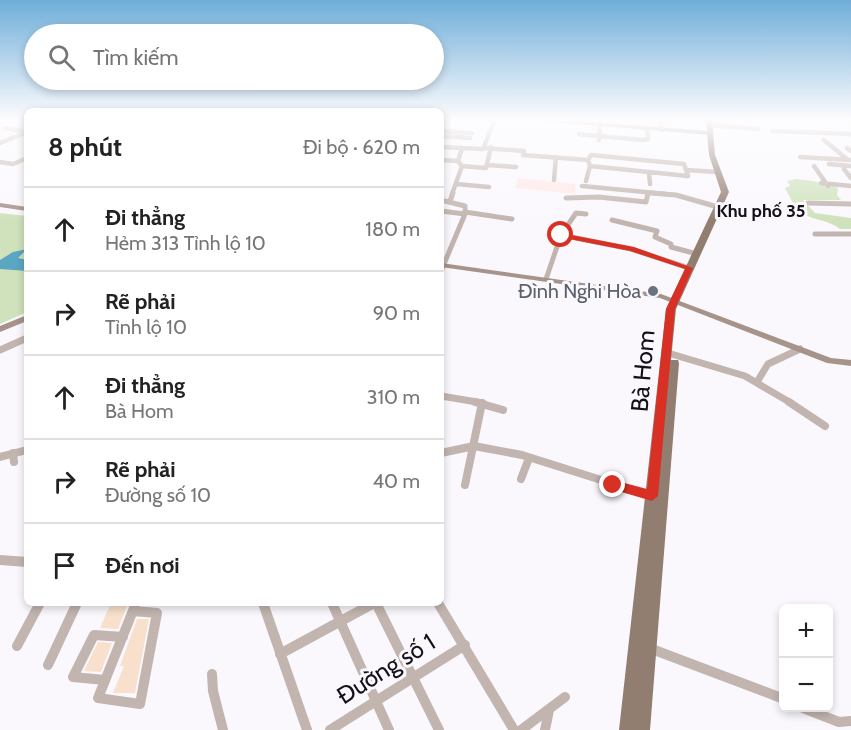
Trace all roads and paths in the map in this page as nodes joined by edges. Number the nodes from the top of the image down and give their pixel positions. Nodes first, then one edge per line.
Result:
1 (460, 153) edge
2 (490, 153) edge
3 (712, 153) edge
4 (523, 155) joint
5 (556, 157) junction
6 (800, 157) dead end
7 (24, 159) edge
8 (444, 160) edge
9 (588, 160) junction
10 (849, 160) edge
11 (458, 161) junction
12 (0, 162) edge
13 (462, 166) junction
14 (487, 166) junction
15 (590, 166) junction
16 (814, 166) dead end
17 (851, 168) edge
18 (686, 170) junction
19 (844, 170) junction
20 (649, 172) junction
21 (718, 172) junction
22 (851, 178) edge
23 (554, 180) dead end
24 (585, 181) dead end
25 (821, 183) dead end
26 (456, 184) junction
27 (650, 184) dead end
28 (582, 186) dead end
29 (828, 186) junction
30 (851, 186) edge
31 (489, 187) dead end
32 (648, 193) junction
33 (566, 198) dead end
34 (444, 200) edge
35 (450, 201) junction
36 (808, 203) dead end
37 (851, 204) edge
38 (0, 205) edge
39 (718, 207) junction
40 (24, 210) edge
41 (444, 211) edge
42 (465, 213) junction
43 (586, 214) dead end
44 (512, 219) dead end
45 (612, 220) dead end
46 (815, 234) dead end
47 (851, 234) edge
48 (561, 235) junction
49 (671, 247) junction
50 (697, 254) junction
51 (663, 261) junction
52 (444, 262) edge
53 (444, 267) edge
54 (689, 268) junction
55 (546, 279) junction
56 (675, 302) junction
57 (24, 319) edge
58 (0, 329) edge
59 (24, 339) edge
60 (800, 349) junction
61 (0, 350) edge
62 (671, 354) junction
63 (851, 363) edge
64 (757, 382) junction
65 (444, 397) edge
66 (482, 403) junction
67 (502, 410) dead end
68 (825, 426) dead end
69 (474, 446) junction
70 (24, 452) edge
71 (444, 452) edge
72 (0, 457) edge
73 (530, 458) junction
74 (521, 479) dead end
75 (465, 484) dead end
76 (658, 498) junction
77 (0, 560) edge
78 (24, 562) edge
79 (38, 606) edge
80 (76, 606) edge
81 (264, 606) edge
82 (333, 606) edge
83 (370, 606) edge
84 (377, 606) edge
85 (440, 606) edge
86 (135, 607) edge
87 (339, 623) junction
88 (123, 637) junction
89 (465, 645) junction
90 (17, 646) dead end
91 (649, 648) junction
92 (280, 654) junction
93 (48, 665) dead end
94 (212, 674) dead end
95 (413, 677) junction
96 (105, 680) junction
97 (565, 697) dead end
98 (779, 697) edge
99 (375, 700) junction
100 (549, 710) junction
101 (814, 712) edge
102 (843, 724) edge
103 (223, 730) edge
104 (307, 730) edge
105 (330, 730) edge
106 (390, 730) edge
107 (439, 730) edge
108 (514, 730) edge
109 (521, 730) edge
110 (545, 730) edge
111 (628, 730) edge
112 (641, 730) edge

1 - 11 street
2 - 14 street
3 - 21 main road, Bà Hom
4 - 5 street
4 - 14 street
5 - 9 street
5 - 23 street
6 - 10 street
7 - 12 street
8 - 11 street
9 - 15 street
9 - 18 street
11 - 13 street
13 - 14 street
13 - 26 street
15 - 20 street
15 - 24 street
16 - 29 street
17 - 19 street
17 - 19 street
18 - 20 street
18 - 21 street
19 - 22 street
20 - 27 street
21 - 39 main road, Bà Hom
25 - 29 street
26 - 31 street
26 - 35 street
28 - 32 street
29 - 30 street
32 - 33 street
32 - 39 street
34 - 35 street
35 - 42 street
36 - 37 street
38 - 40 main road
39 - 50 main road, Bà Hom
41 - 42 street
42 - 44 street
42 - 52 street
43 - 48 street
45 - 49 street
46 - 47 street
48 - 51 street
48 - 55 street
49 - 50 street
49 - 51 street
50 - 54 main road, Bà Hom
51 - 54 street
53 - 55 main road
54 - 56 main road, Bà Hom
55 - 56 main road
56 - 60 main road
56 - 62 main road, Bà Hom
57 - 58 main road
59 - 61 street
60 - 63 main road
60 - 64 street
62 - 64 street
62 - 76 main road, Bà Hom
64 - 68 street
65 - 66 street
66 - 67 street
66 - 69 street
69 - 71 street
69 - 73 street
69 - 75 street
70 - 72 street
73 - 74 street
73 - 76 street
76 - 91 main road, Bà Hom
76 - 111 main road, Bà Hom
77 - 78 street
79 - 90 street
80 - 93 street
81 - 92 street
82 - 87 street
83 - 87 street
84 - 95 street
85 - 89 street
86 - 88 street
86 - 96 street
87 - 92 street
87 - 99 street
88 - 96 street
88 - 96 street
89 - 95 street, Đường số 1
89 - 108 street
91 - 98 street
91 - 112 main road, Bà Hom
92 - 104 street
94 - 103 street
95 - 99 street, Đường số 1
95 - 107 street
97 - 100 street
99 - 105 street, Đường số 1
99 - 106 street
100 - 109 street
100 - 110 street
101 - 102 street

